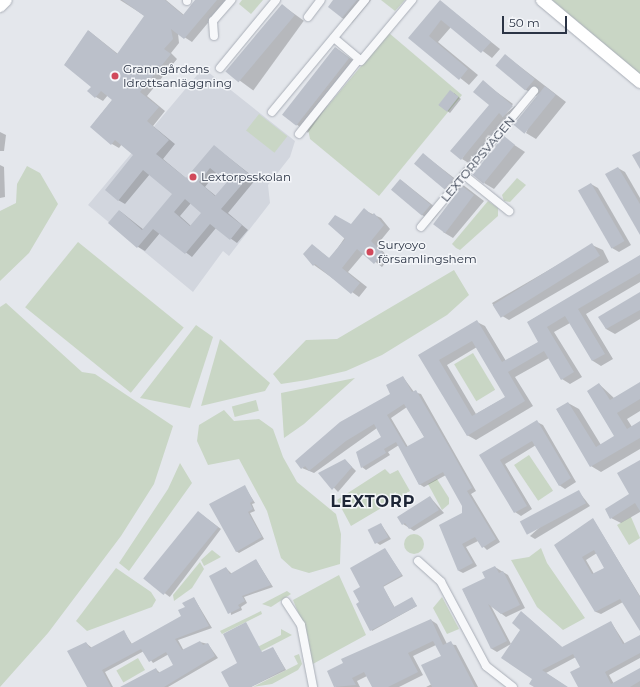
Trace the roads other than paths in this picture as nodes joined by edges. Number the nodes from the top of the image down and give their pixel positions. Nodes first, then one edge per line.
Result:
1 (6, 0) edge
2 (231, 0) edge
3 (276, 0) edge
4 (321, 0) edge
5 (365, 0) edge
6 (412, 0) edge
7 (542, 0) edge
8 (0, 6) edge
9 (308, 17) dead end
10 (214, 36) dead end
11 (334, 38) junction
12 (359, 59) junction
13 (220, 68) dead end
14 (640, 82) edge
15 (534, 91) dead end
16 (272, 112) dead end
17 (299, 134) dead end
18 (464, 175) junction
19 (508, 211) dead end
20 (421, 227) dead end
21 (418, 561) dead end
22 (286, 602) dead end
23 (313, 687) edge
24 (513, 687) edge

1 - 8 street
2 - 10 street
3 - 13 street
4 - 9 street
5 - 11 street
6 - 12 street
7 - 14 street
11 - 12 street
11 - 16 street
12 - 17 street
15 - 18 street, LEXTORPSVÄGEN
18 - 19 street
18 - 20 street, LEXTORPSVÄGEN
21 - 24 street
22 - 23 street

